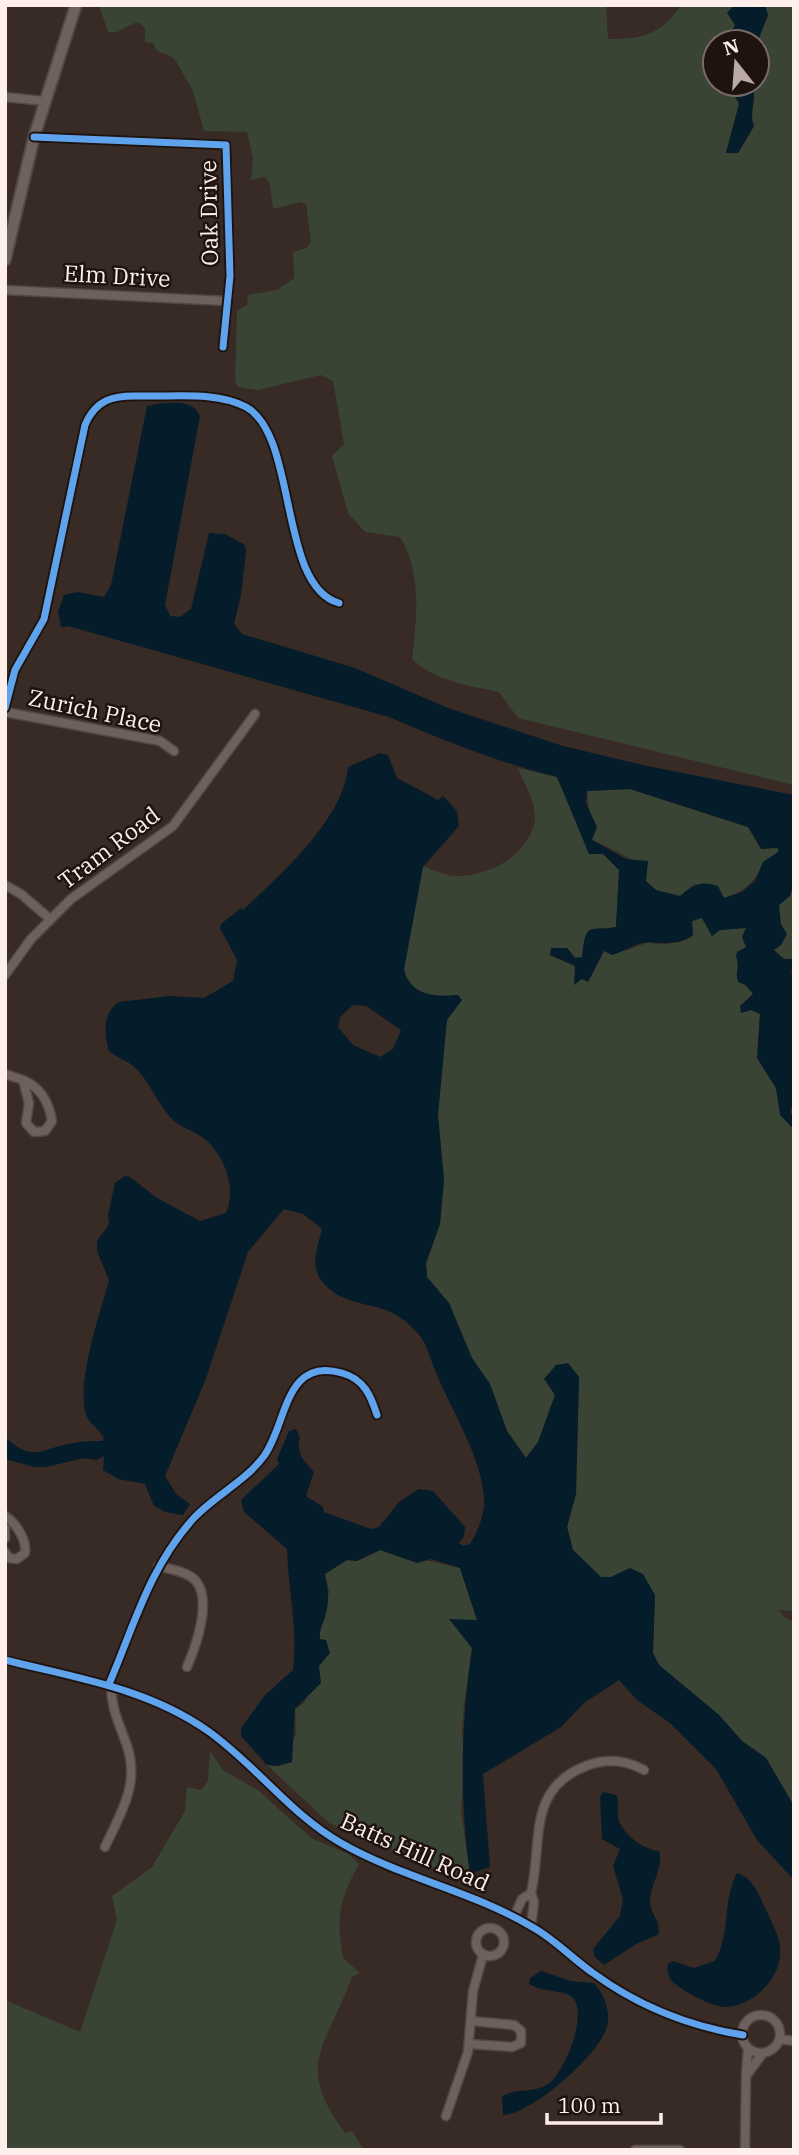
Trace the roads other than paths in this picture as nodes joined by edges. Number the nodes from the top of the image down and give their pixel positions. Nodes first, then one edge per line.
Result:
1 (76, 5) edge
2 (5, 97) edge
3 (44, 101) junction
4 (34, 138) junction
5 (9, 223) edge
6 (5, 260) edge
7 (5, 290) edge
8 (226, 301) junction
9 (223, 347) dead end
10 (339, 603) dead end
11 (5, 710) edge
12 (255, 714) dead end
13 (174, 751) dead end
14 (5, 885) edge
15 (50, 919) junction
16 (5, 975) edge
17 (5, 1074) edge
18 (23, 1080) junction
19 (377, 1416) dead end
20 (5, 1516) edge
21 (5, 1528) edge
22 (5, 1538) edge
23 (5, 1552) edge
24 (158, 1566) junction
25 (5, 1660) edge
26 (187, 1667) dead end
27 (110, 1685) junction
28 (644, 1770) dead end
29 (104, 1847) dead end
30 (531, 1893) junction
31 (503, 1912) junction
32 (514, 1917) junction
33 (531, 1926) junction
34 (496, 1929) junction
35 (483, 1955) junction
36 (471, 2021) junction
37 (743, 2035) junction
38 (780, 2039) junction
39 (794, 2041) edge
40 (470, 2044) junction
41 (748, 2048) junction
42 (763, 2053) junction
43 (746, 2076) junction
44 (446, 2116) dead end
45 (635, 2150) edge
46 (680, 2150) edge
47 (745, 2150) edge

1 - 3 street
2 - 3 street
3 - 4 street
4 - 5 street
4 - 8 street, Oak Drive
5 - 6 street
7 - 8 street, Elm Drive
8 - 9 street, Oak Drive
10 - 11 street
11 - 13 street, Zurich Place
12 - 15 street, Tram Road
14 - 15 street
15 - 16 street, Tram Road
17 - 18 street
18 - 18 street
19 - 24 street
20 - 23 street
21 - 22 street
24 - 26 street
24 - 27 street
25 - 27 street, Batts Hill Road
27 - 29 street
27 - 31 street, Batts Hill Road
28 - 30 street
30 - 32 street
30 - 33 street
31 - 32 street, Batts Hill Road
31 - 34 street
32 - 33 street, Batts Hill Road
33 - 37 street, Batts Hill Road
34 - 35 street
34 - 35 street
35 - 36 street
36 - 40 street
36 - 40 street
37 - 38 street
37 - 41 street
38 - 39 street
38 - 42 street
40 - 44 street
41 - 42 street
41 - 43 street
42 - 43 street
43 - 47 street
45 - 46 street

